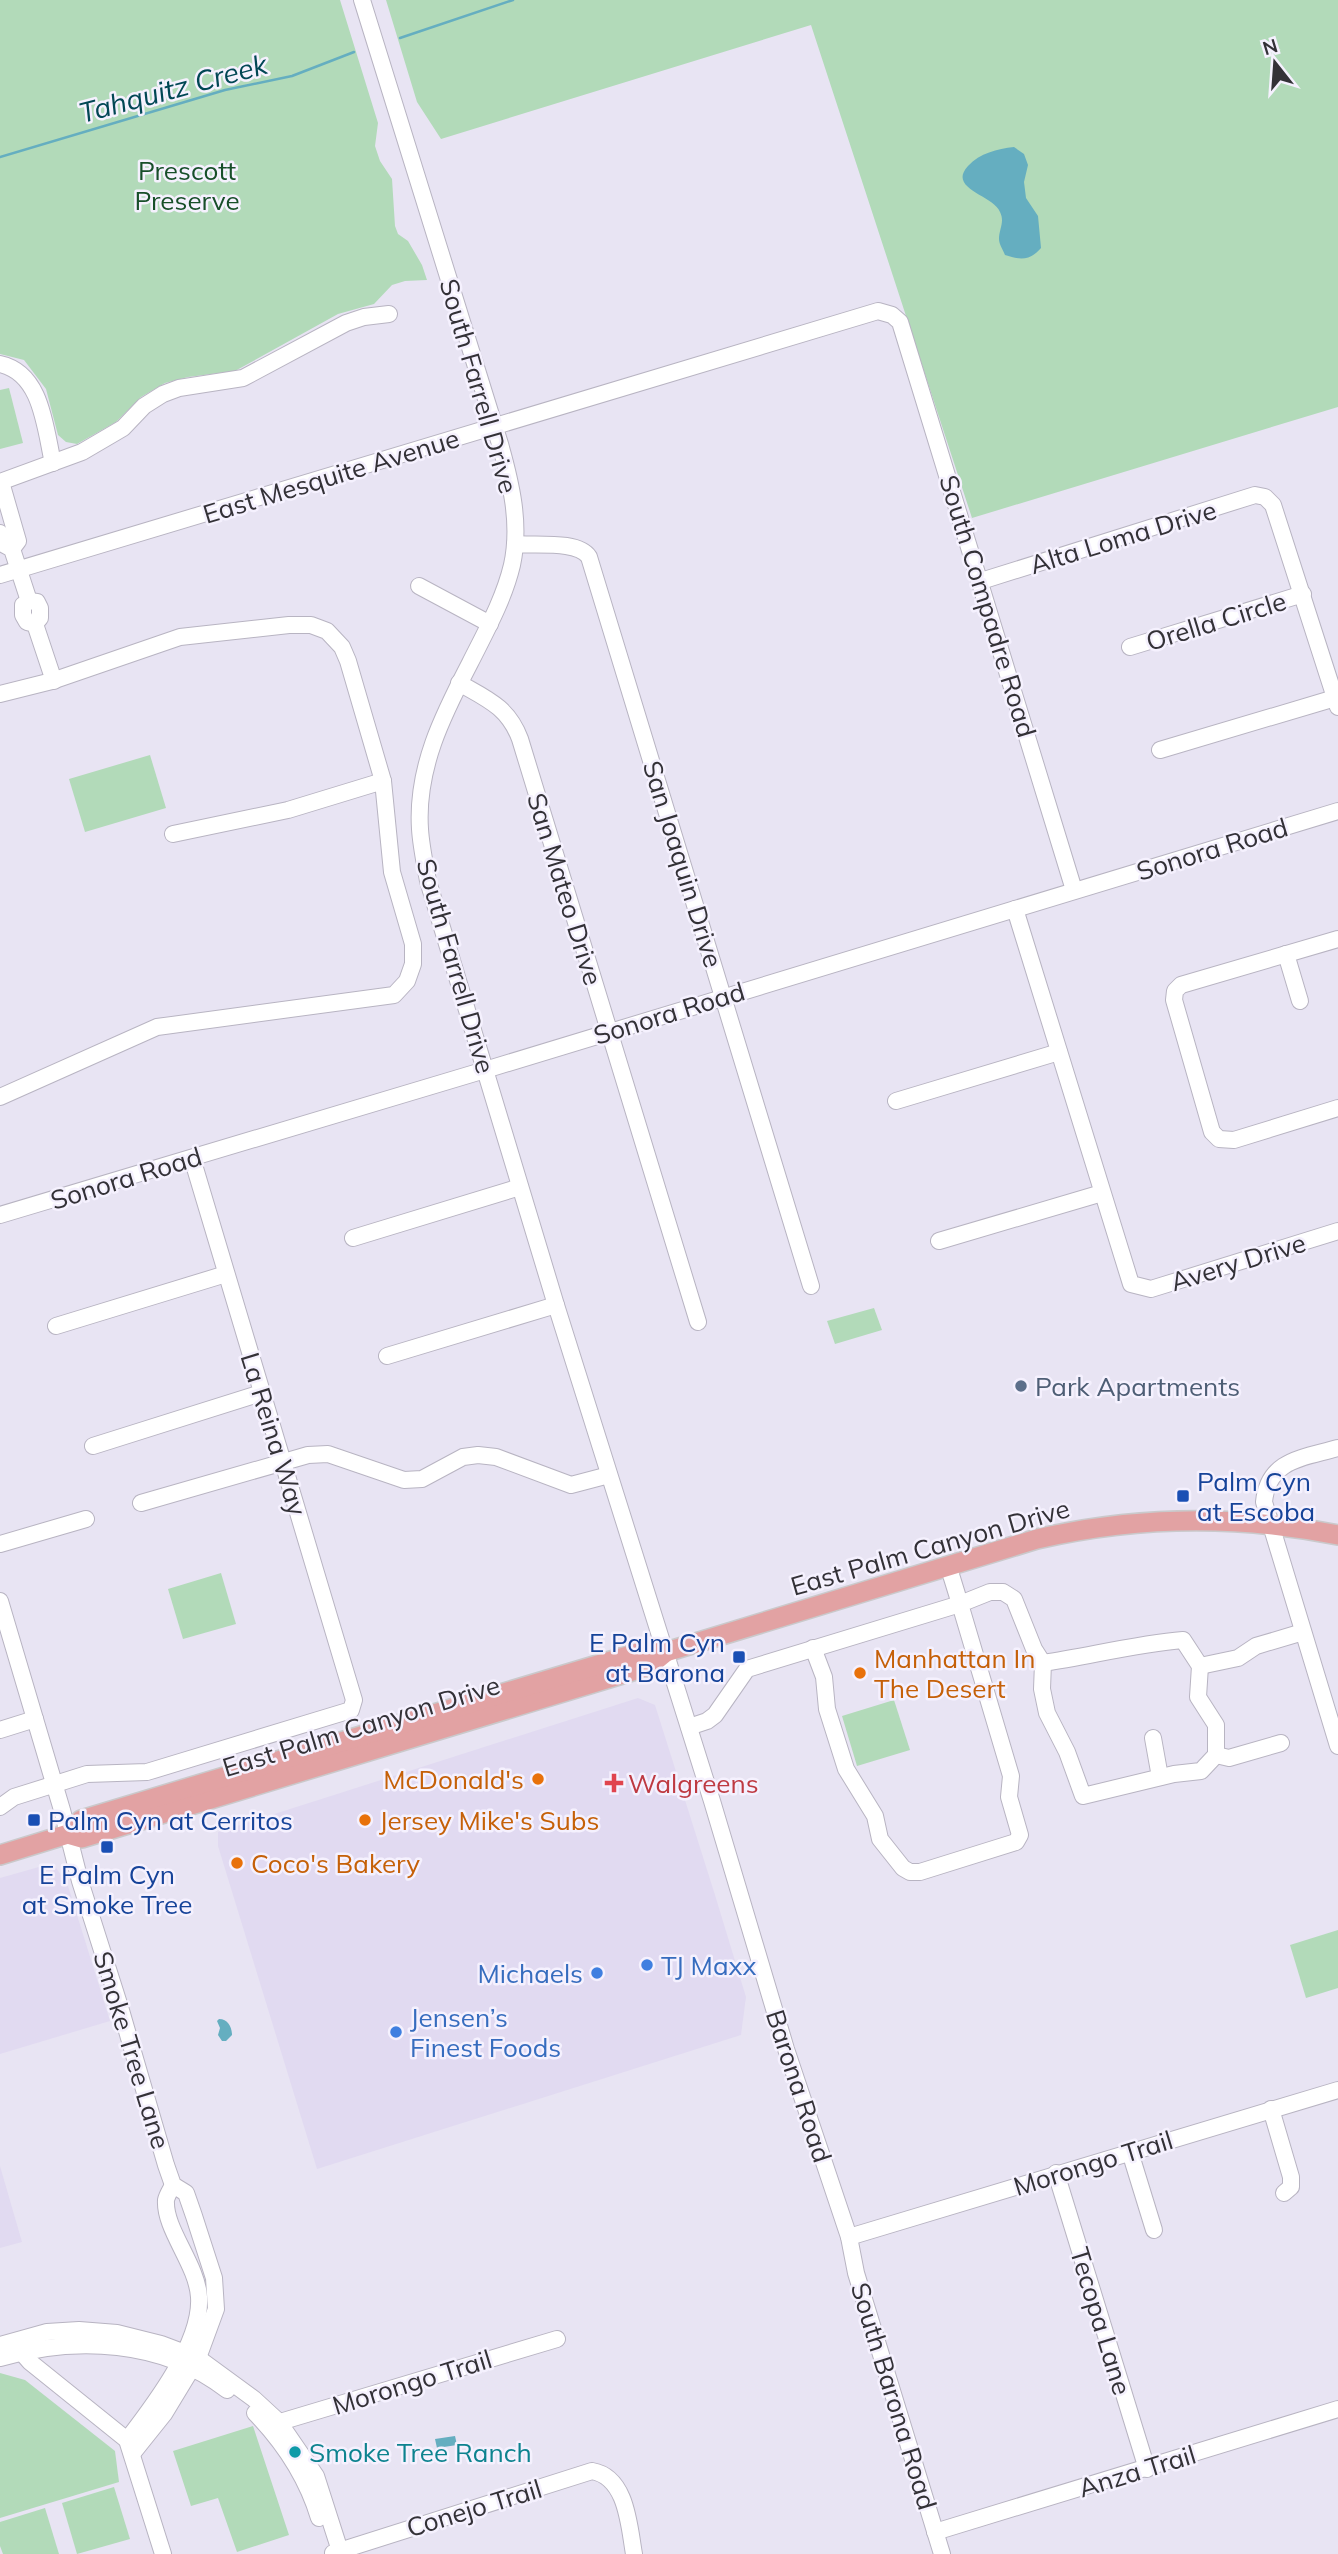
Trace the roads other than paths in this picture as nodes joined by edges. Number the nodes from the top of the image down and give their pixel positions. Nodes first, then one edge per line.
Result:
1 (362, 0) edge
2 (389, 314) dead end
3 (900, 322) joint
4 (0, 364) edge
5 (495, 427) junction
6 (53, 463) junction
7 (1, 482) edge
8 (0, 533) edge
9 (515, 544) junction
10 (12, 549) junction
11 (19, 569) junction
12 (0, 575) edge
13 (981, 581) junction
14 (419, 586) dead end
15 (1303, 594) junction
16 (490, 624) junction
17 (1130, 647) dead end
18 (54, 681) junction
19 (459, 683) junction
20 (0, 694) edge
21 (1336, 702) edge
22 (1160, 750) dead end
23 (383, 781) junction
24 (1338, 811) edge
25 (173, 834) dead end
26 (1074, 890) junction
27 (1015, 909) junction
28 (1338, 939) edge
29 (1286, 954) junction
30 (723, 997) junction
31 (1300, 1001) dead end
32 (608, 1032) junction
33 (1059, 1052) junction
34 (485, 1070) junction
35 (0, 1097) edge
36 (896, 1101) dead end
37 (1338, 1108) edge
38 (192, 1158) junction
39 (520, 1187) junction
40 (1102, 1193) junction
41 (0, 1215) edge
42 (1338, 1231) edge
43 (353, 1238) dead end
44 (939, 1241) dead end
45 (226, 1274) junction
46 (811, 1286) dead end
47 (556, 1305) junction
48 (698, 1322) dead end
49 (55, 1326) dead end
50 (387, 1356) dead end
51 (261, 1393) junction
52 (93, 1446) dead end
53 (1338, 1448) edge
54 (283, 1462) junction
55 (609, 1475) junction
56 (141, 1503) dead end
57 (86, 1519) dead end
58 (1269, 1524) junction
59 (1338, 1535) edge
60 (0, 1544) edge
61 (948, 1565) junction
62 (0, 1601) edge
63 (960, 1604) junction
64 (1303, 1632) junction
65 (813, 1648) junction
66 (666, 1652) junction
67 (1043, 1663) junction
68 (1200, 1665) junction
69 (1338, 1689) edge
70 (1322, 1694) junction
71 (35, 1719) junction
72 (689, 1727) junction
73 (0, 1730) edge
74 (1153, 1738) dead end
75 (1281, 1743) dead end
76 (1338, 1746) edge
77 (1216, 1755) junction
78 (1160, 1777) junction
79 (54, 1783) junction
80 (0, 1807) edge
81 (68, 1834) junction
82 (0, 1855) edge
83 (1338, 2090) edge
84 (1271, 2109) junction
85 (1130, 2152) junction
86 (1056, 2173) junction
87 (173, 2185) junction
88 (1284, 2193) dead end
89 (1154, 2230) dead end
90 (849, 2237) junction
91 (202, 2241) junction
92 (183, 2248) junction
93 (557, 2339) dead end
94 (11, 2346) edge
95 (0, 2358) edge
96 (188, 2361) junction
97 (1338, 2409) edge
98 (273, 2424) junction
99 (130, 2447) junction
100 (1147, 2469) junction
101 (935, 2532) junction
102 (336, 2553) edge
103 (163, 2554) edge
104 (634, 2554) edge
105 (942, 2554) edge

1 - 5 street, South Farrell Drive
2 - 6 street
3 - 5 street, East Mesquite Avenue
3 - 13 street, South Compadre Road
4 - 6 street
5 - 9 street, South Farrell Drive
5 - 11 street, East Mesquite Avenue
6 - 7 street
7 - 10 street
8 - 10 street
9 - 16 street, South Farrell Drive
9 - 30 street, San Joaquin Drive
10 - 11 street
11 - 12 street, East Mesquite Avenue
11 - 18 street
13 - 15 street, Alta Loma Drive
13 - 26 street, South Compadre Road
14 - 16 street
15 - 17 street, Orella Circle
15 - 21 street
16 - 19 street, South Farrell Drive
18 - 20 street
18 - 23 street
19 - 32 street, San Mateo Drive
19 - 34 street, South Farrell Drive
21 - 22 street
23 - 25 street
23 - 35 street
24 - 26 street, Sonora Road
26 - 27 street, Sonora Road
27 - 30 street, Sonora Road
27 - 33 street
28 - 29 street
29 - 31 street
29 - 37 street
30 - 32 street, Sonora Road
30 - 46 street, San Joaquin Drive
32 - 34 street, Sonora Road
32 - 48 street, San Mateo Drive
33 - 36 street
33 - 40 street
34 - 38 street, Sonora Road
34 - 39 street, South Farrell Drive
38 - 41 street, Sonora Road
38 - 45 street, La Reina Way
39 - 43 street
39 - 47 street, South Farrell Drive
40 - 42 street, Avery Drive
40 - 44 street
45 - 49 street
45 - 51 street, La Reina Way
47 - 50 street
47 - 55 street, South Farrell Drive
51 - 52 street
51 - 54 street, La Reina Way
53 - 58 street
54 - 55 street
54 - 56 street
54 - 79 street, La Reina Way
55 - 66 street, South Farrell Drive
57 - 60 street
58 - 59 main road, East Palm Canyon Drive
58 - 61 main road, East Palm Canyon Drive
58 - 64 street
61 - 63 street
61 - 66 main road, East Palm Canyon Drive
62 - 71 street, Smoke Tree Lane
63 - 65 street
63 - 65 street
63 - 67 street
64 - 68 street
64 - 70 street
65 - 72 street
66 - 72 street, Barona Road
66 - 81 main road, East Palm Canyon Drive
67 - 68 street
67 - 78 street
68 - 77 street
69 - 70 street
70 - 76 street
71 - 73 street
71 - 79 street, Smoke Tree Lane
72 - 90 street, Barona Road
74 - 78 street
75 - 77 street
77 - 78 street
79 - 80 street
79 - 81 street, Smoke Tree Lane
81 - 82 main road, East Palm Canyon Drive
81 - 87 street, Smoke Tree Lane
83 - 84 street, Morongo Trail
84 - 85 street, Morongo Trail
84 - 88 street
85 - 86 street, Morongo Trail
85 - 89 street
86 - 90 street, Morongo Trail
86 - 100 street, Tecopa Lane
87 - 91 street, Smoke Tree Lane
87 - 92 street, Smoke Tree Lane
90 - 101 street, South Barona Road
91 - 92 street
91 - 96 street, Smoke Tree Lane
92 - 96 street, Smoke Tree Lane
93 - 98 street, Morongo Trail
94 - 95 street
94 - 96 street
94 - 99 street
96 - 98 street
96 - 99 street
97 - 100 street, Anza Trail
98 - 102 street
99 - 103 street
100 - 101 street, Anza Trail
101 - 105 street, South Barona Road
102 - 104 street, Conejo Trail

